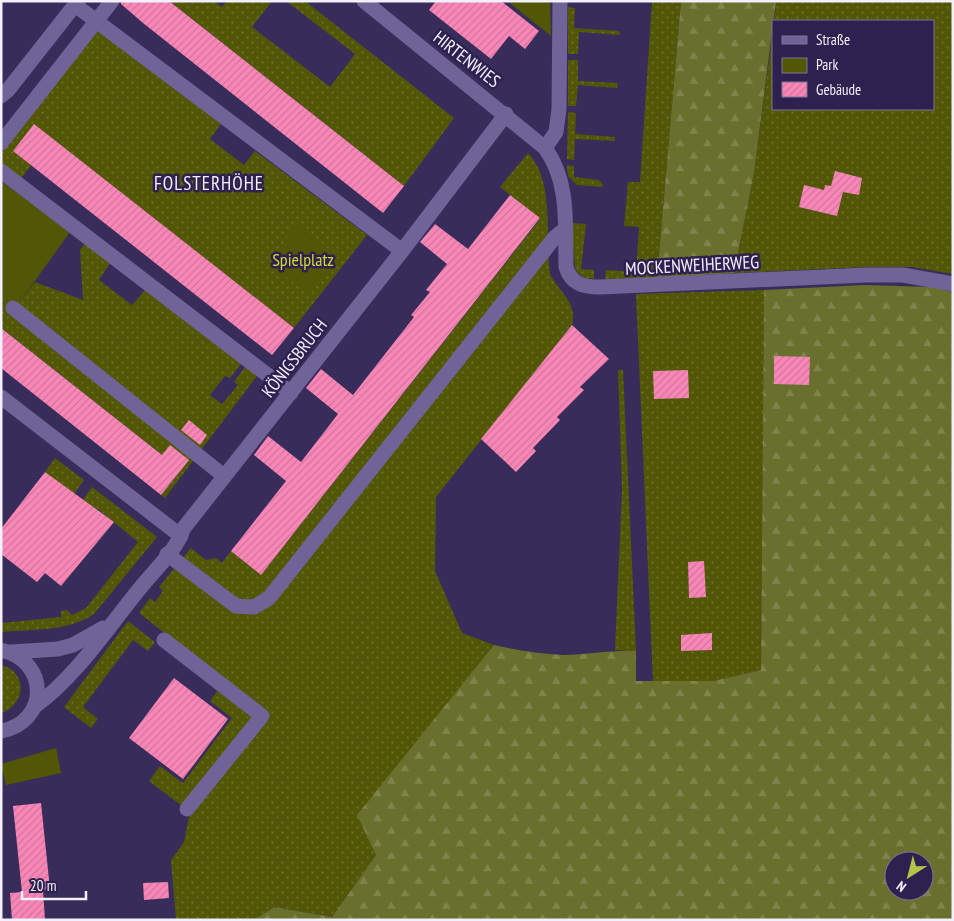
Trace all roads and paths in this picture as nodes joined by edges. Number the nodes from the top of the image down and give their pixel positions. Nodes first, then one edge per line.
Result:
1 (112, 1) edge
2 (364, 1) edge
3 (560, 1) edge
4 (77, 3) edge
5 (97, 22) junction
6 (1, 96) edge
7 (506, 114) junction
8 (1, 143) edge
9 (545, 148) junction
10 (1, 171) edge
11 (565, 229) junction
12 (402, 251) junction
13 (953, 284) edge
14 (13, 308) dead end
15 (291, 393) junction
16 (1, 398) edge
17 (224, 476) junction
18 (181, 536) junction
19 (167, 554) junction
20 (111, 623) junction
21 (164, 640) dead end
22 (6, 651) edge
23 (34, 706) junction
24 (1, 731) edge
25 (187, 810) dead end

1 - 5 street
2 - 7 street, HIRTENWIES
3 - 9 street
4 - 5 street
4 - 6 street
5 - 8 street
5 - 12 street
7 - 9 street, HIRTENWIES
7 - 12 street, KÖNIGSBRUCH
9 - 11 street, MOCKENWEIHERWEG
10 - 15 street
11 - 13 street, MOCKENWEIHERWEG
11 - 19 street
12 - 15 street, KÖNIGSBRUCH
14 - 17 street
15 - 17 street, KÖNIGSBRUCH
16 - 18 street
17 - 18 street, KÖNIGSBRUCH
18 - 19 street, KÖNIGSBRUCH
19 - 20 street, KÖNIGSBRUCH
20 - 22 street, KÖNIGSBRUCH
20 - 23 street, KÖNIGSBRUCH
21 - 25 street
22 - 23 street, KÖNIGSBRUCH
23 - 24 street, KÖNIGSBRUCH

